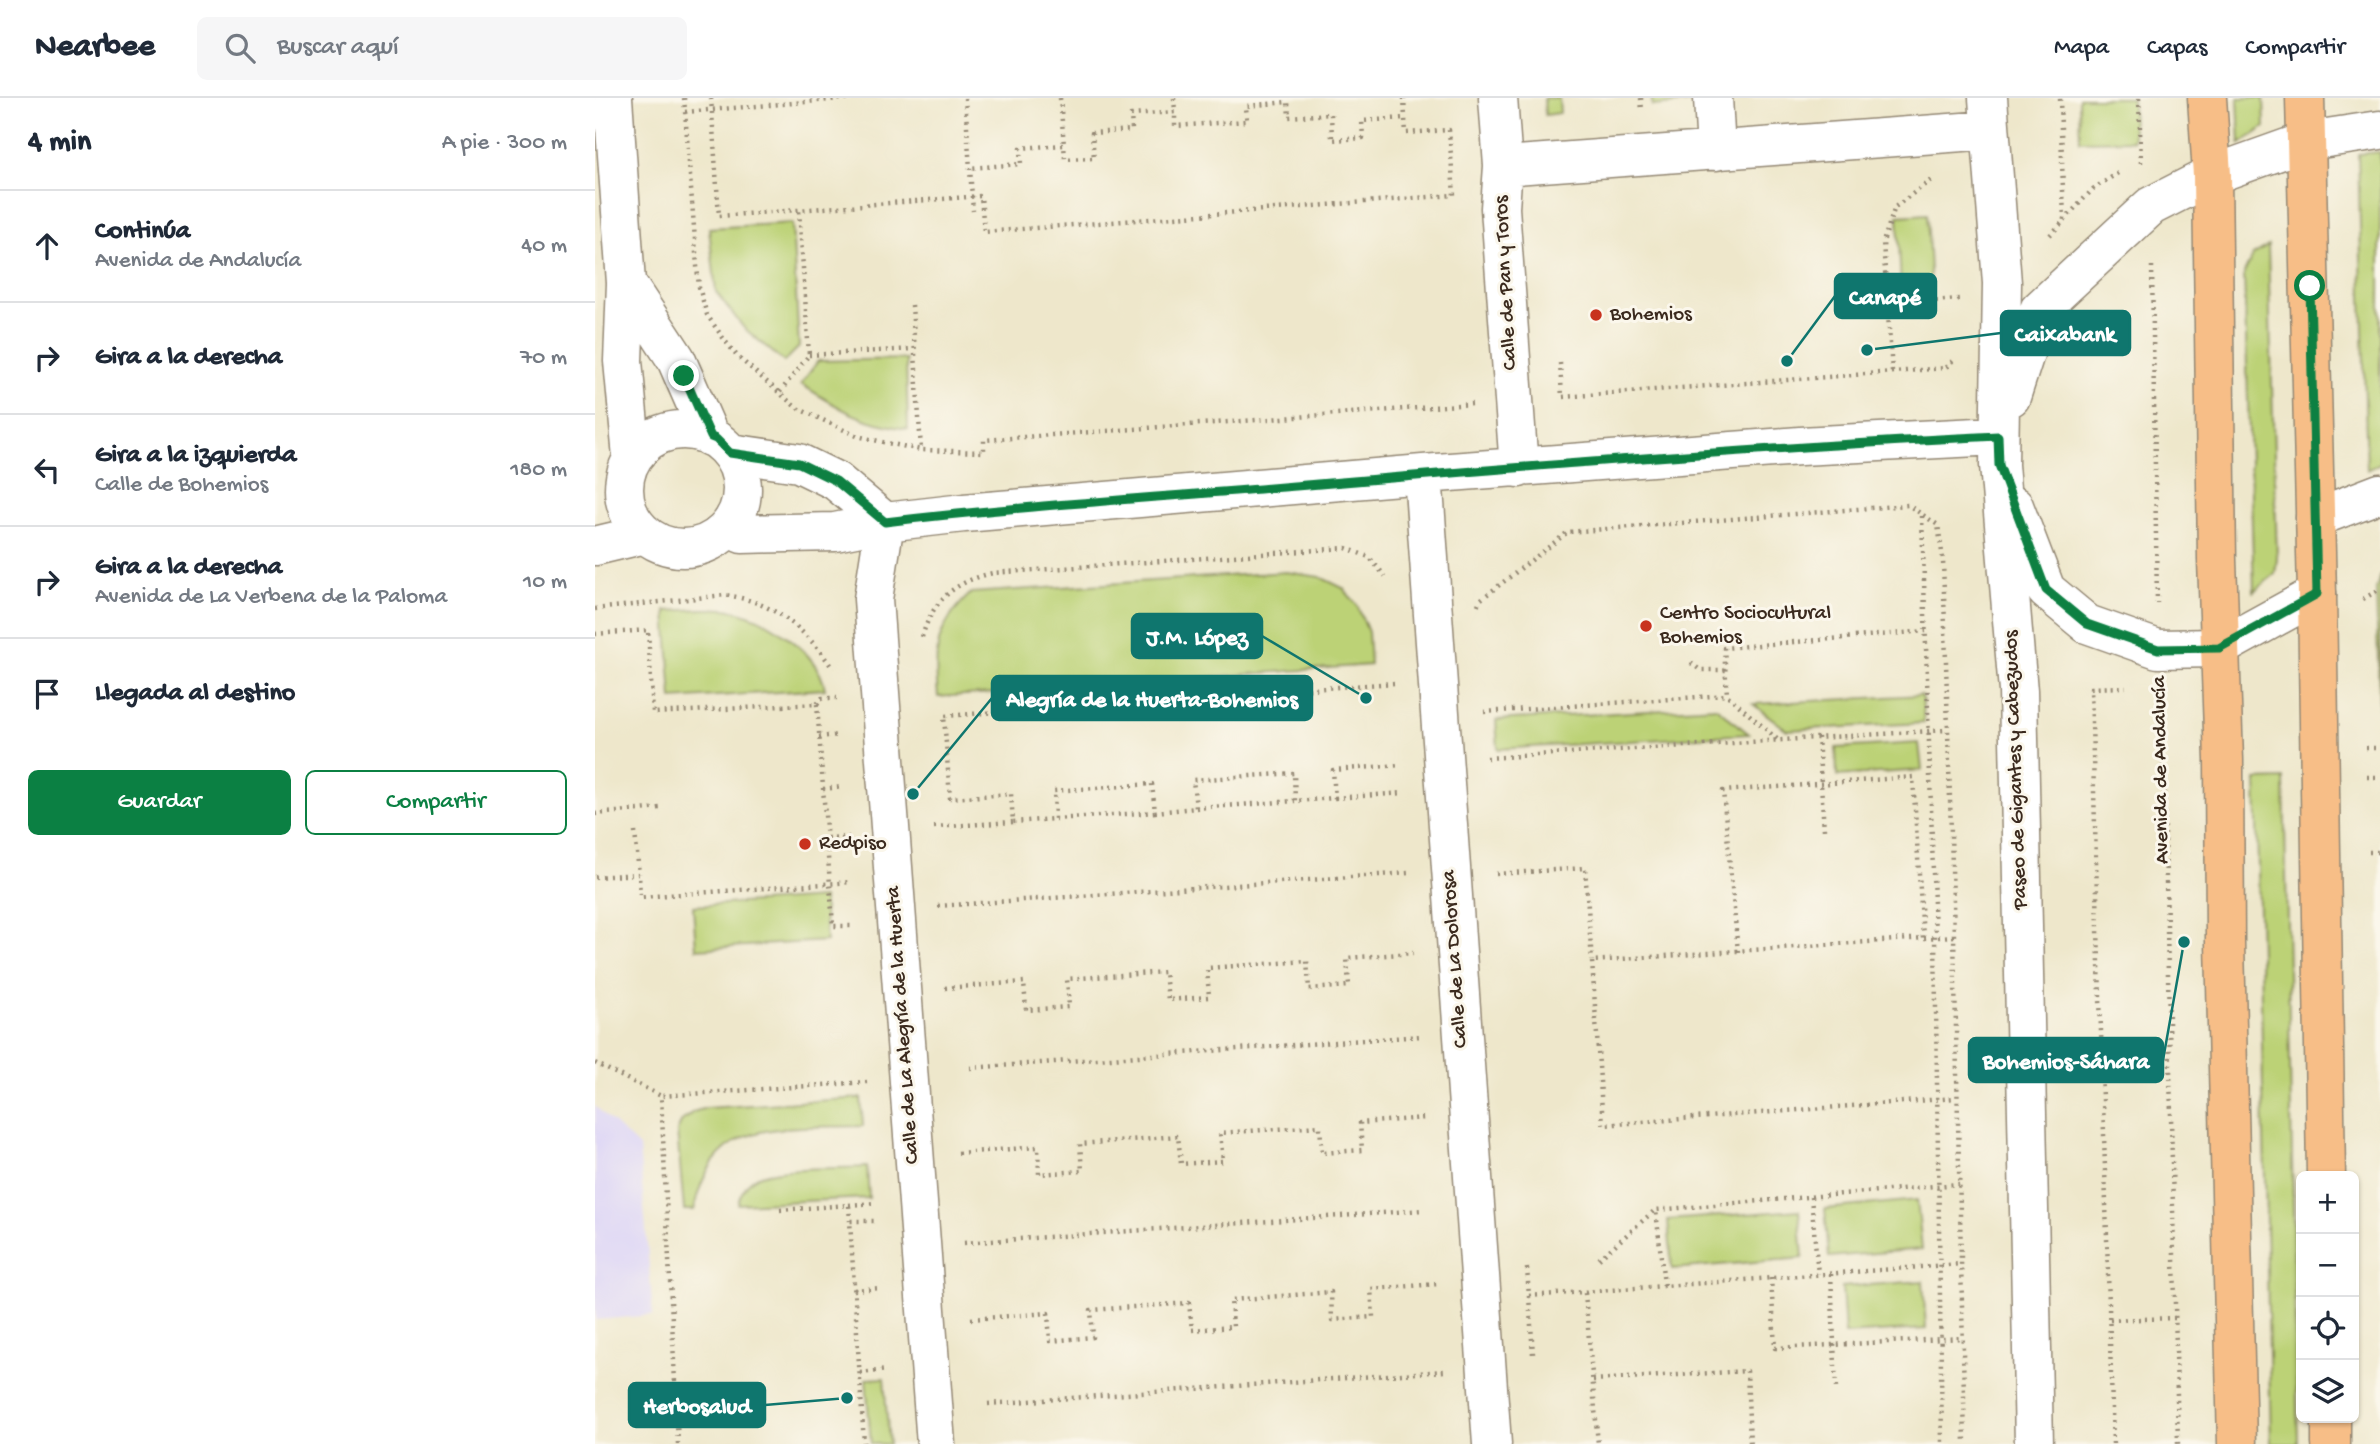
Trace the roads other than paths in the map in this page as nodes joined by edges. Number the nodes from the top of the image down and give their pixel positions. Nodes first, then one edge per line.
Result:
1 (613, 98) edge
2 (1498, 98) edge
3 (1713, 98) edge
4 (2207, 98) edge
5 (2305, 98) edge
6 (1989, 114) edge
7 (2380, 130) edge
8 (2307, 141) junction
9 (1716, 151) junction
10 (1503, 166) junction
11 (2212, 175) junction
12 (626, 283) junction
13 (720, 445) junction
14 (1998, 450) junction
15 (1519, 468) junction
16 (1423, 474) junction
17 (617, 477) edge
18 (2380, 493) edge
19 (2315, 518) junction
20 (885, 522) junction
21 (728, 527) junction
22 (645, 534) junction
23 (595, 546) edge
24 (2317, 594) junction
25 (2219, 648) junction
26 (2326, 1171) edge
27 (2331, 1423) edge
28 (936, 1444) edge
29 (1492, 1444) edge
30 (2034, 1444) edge
31 (2237, 1444) edge
32 (2331, 1444) edge

1 - 12 street
2 - 10 street, Calle de Pan y Toros
3 - 9 street
4 - 11 main road
5 - 8 main road
6 - 9 street
6 - 14 street, Paseo de Gigantes y Cabezudos
7 - 8 street
8 - 11 street
8 - 19 main road
9 - 10 street
10 - 15 street, Calle de Pan y Toros
11 - 14 street
11 - 25 main road
12 - 13 street
12 - 17 street
13 - 17 street
13 - 20 street
13 - 21 street
14 - 15 street
14 - 25 street
14 - 30 street, Paseo de Gigantes y Cabezudos
15 - 16 street
16 - 20 street
16 - 29 street, Calle de La Dolorosa
17 - 22 street
18 - 19 street
19 - 24 main road
20 - 21 street
20 - 28 street, Calle de La Alegría de la Huerta
21 - 22 street
22 - 23 street
24 - 25 street
24 - 26 main road
25 - 31 main road
27 - 32 main road

